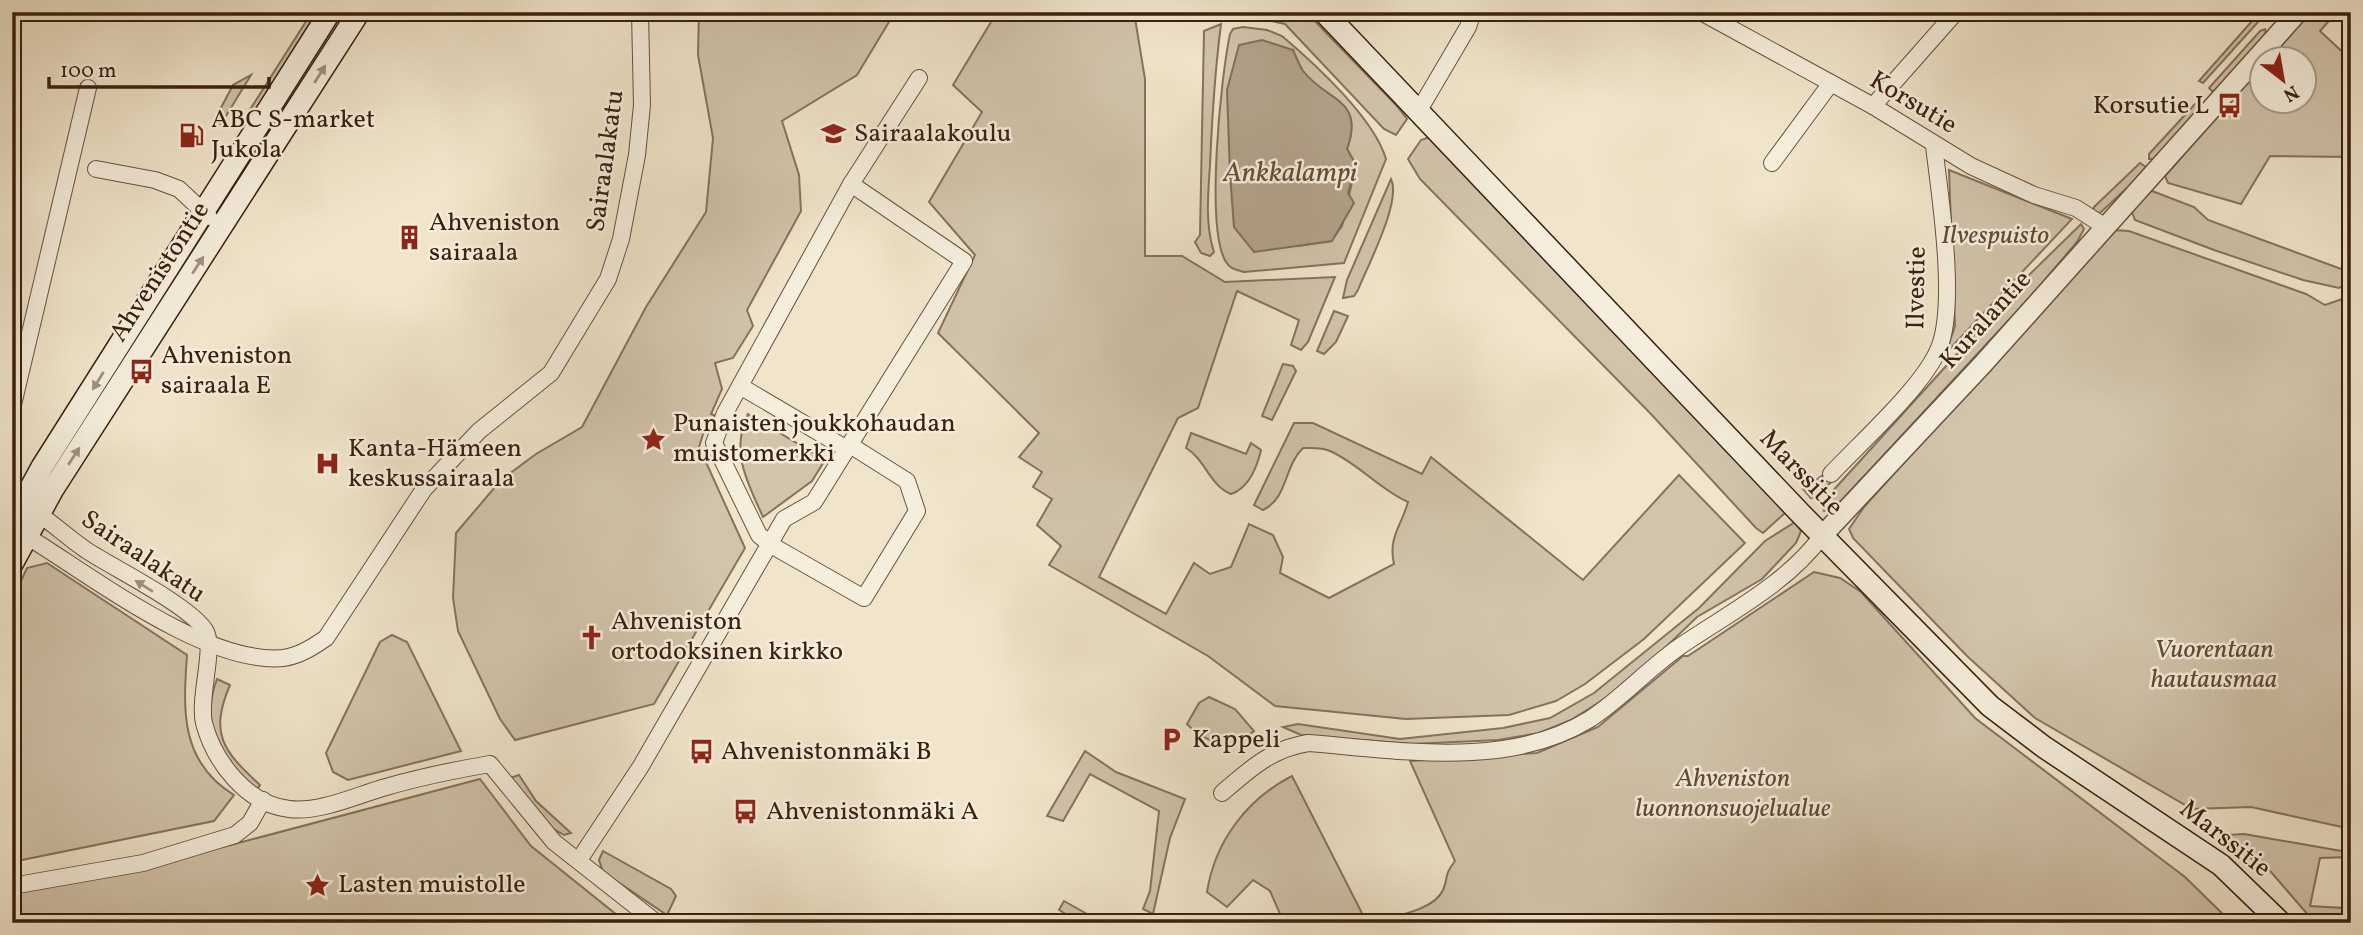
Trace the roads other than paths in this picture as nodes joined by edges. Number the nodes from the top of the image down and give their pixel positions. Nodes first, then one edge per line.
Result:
1 (330, 12) edge
2 (359, 12) edge
3 (640, 12) edge
4 (1324, 12) edge
5 (1473, 12) edge
6 (1701, 12) edge
7 (1956, 12) edge
8 (2298, 12) edge
9 (919, 78) dead end
10 (1831, 83) junction
11 (88, 88) dead end
12 (1873, 106) junction
13 (1418, 112) junction
14 (1934, 146) junction
15 (1772, 163) dead end
16 (96, 169) dead end
17 (851, 184) junction
18 (203, 213) junction
19 (223, 226) junction
20 (2104, 226) junction
21 (740, 386) junction
22 (12, 409) edge
23 (849, 447) junction
24 (1831, 474) dead end
25 (21, 512) edge
26 (20, 533) edge
27 (1822, 536) junction
28 (771, 545) junction
29 (12, 564) edge
30 (210, 646) junction
31 (1222, 793) dead end
32 (263, 800) junction
33 (579, 860) junction
34 (12, 886) edge
35 (657, 923) edge
36 (2281, 923) edge

1 - 18 main road, Ahvenistontie
19 -> 2 main road, Ahvenistontie
3 - 30 street, Sairaalakatu
4 - 13 main road, Marssitie
5 - 13 street
6 - 10 street, Korsutie
7 - 12 street
8 - 20 street, Kuralantie
9 - 17 street
10 - 12 street, Korsutie
10 - 15 street
11 - 22 street
12 - 14 street, Korsutie
13 - 27 main road, Marssitie
14 - 20 street, Korsutie
14 - 24 street, Ilvestie
16 - 18 street
17 - 21 street
17 - 23 street
18 - 19 street
18 -> 25 main road, Ahvenistontie
25 -> 19 main road, Ahvenistontie
20 - 27 street, Kuralantie
21 - 23 street
21 - 28 street
23 - 28 street
23 - 28 street
25 - 26 main road, Ahvenistontie
30 -> 25 street, Sairaalakatu
26 - 29 main road, Ahvenistontie
26 - 30 street, Sairaalakatu
27 - 31 street
27 - 36 main road, Marssitie
28 - 33 street
30 - 32 street
32 - 33 street
32 - 34 street
33 - 35 street

